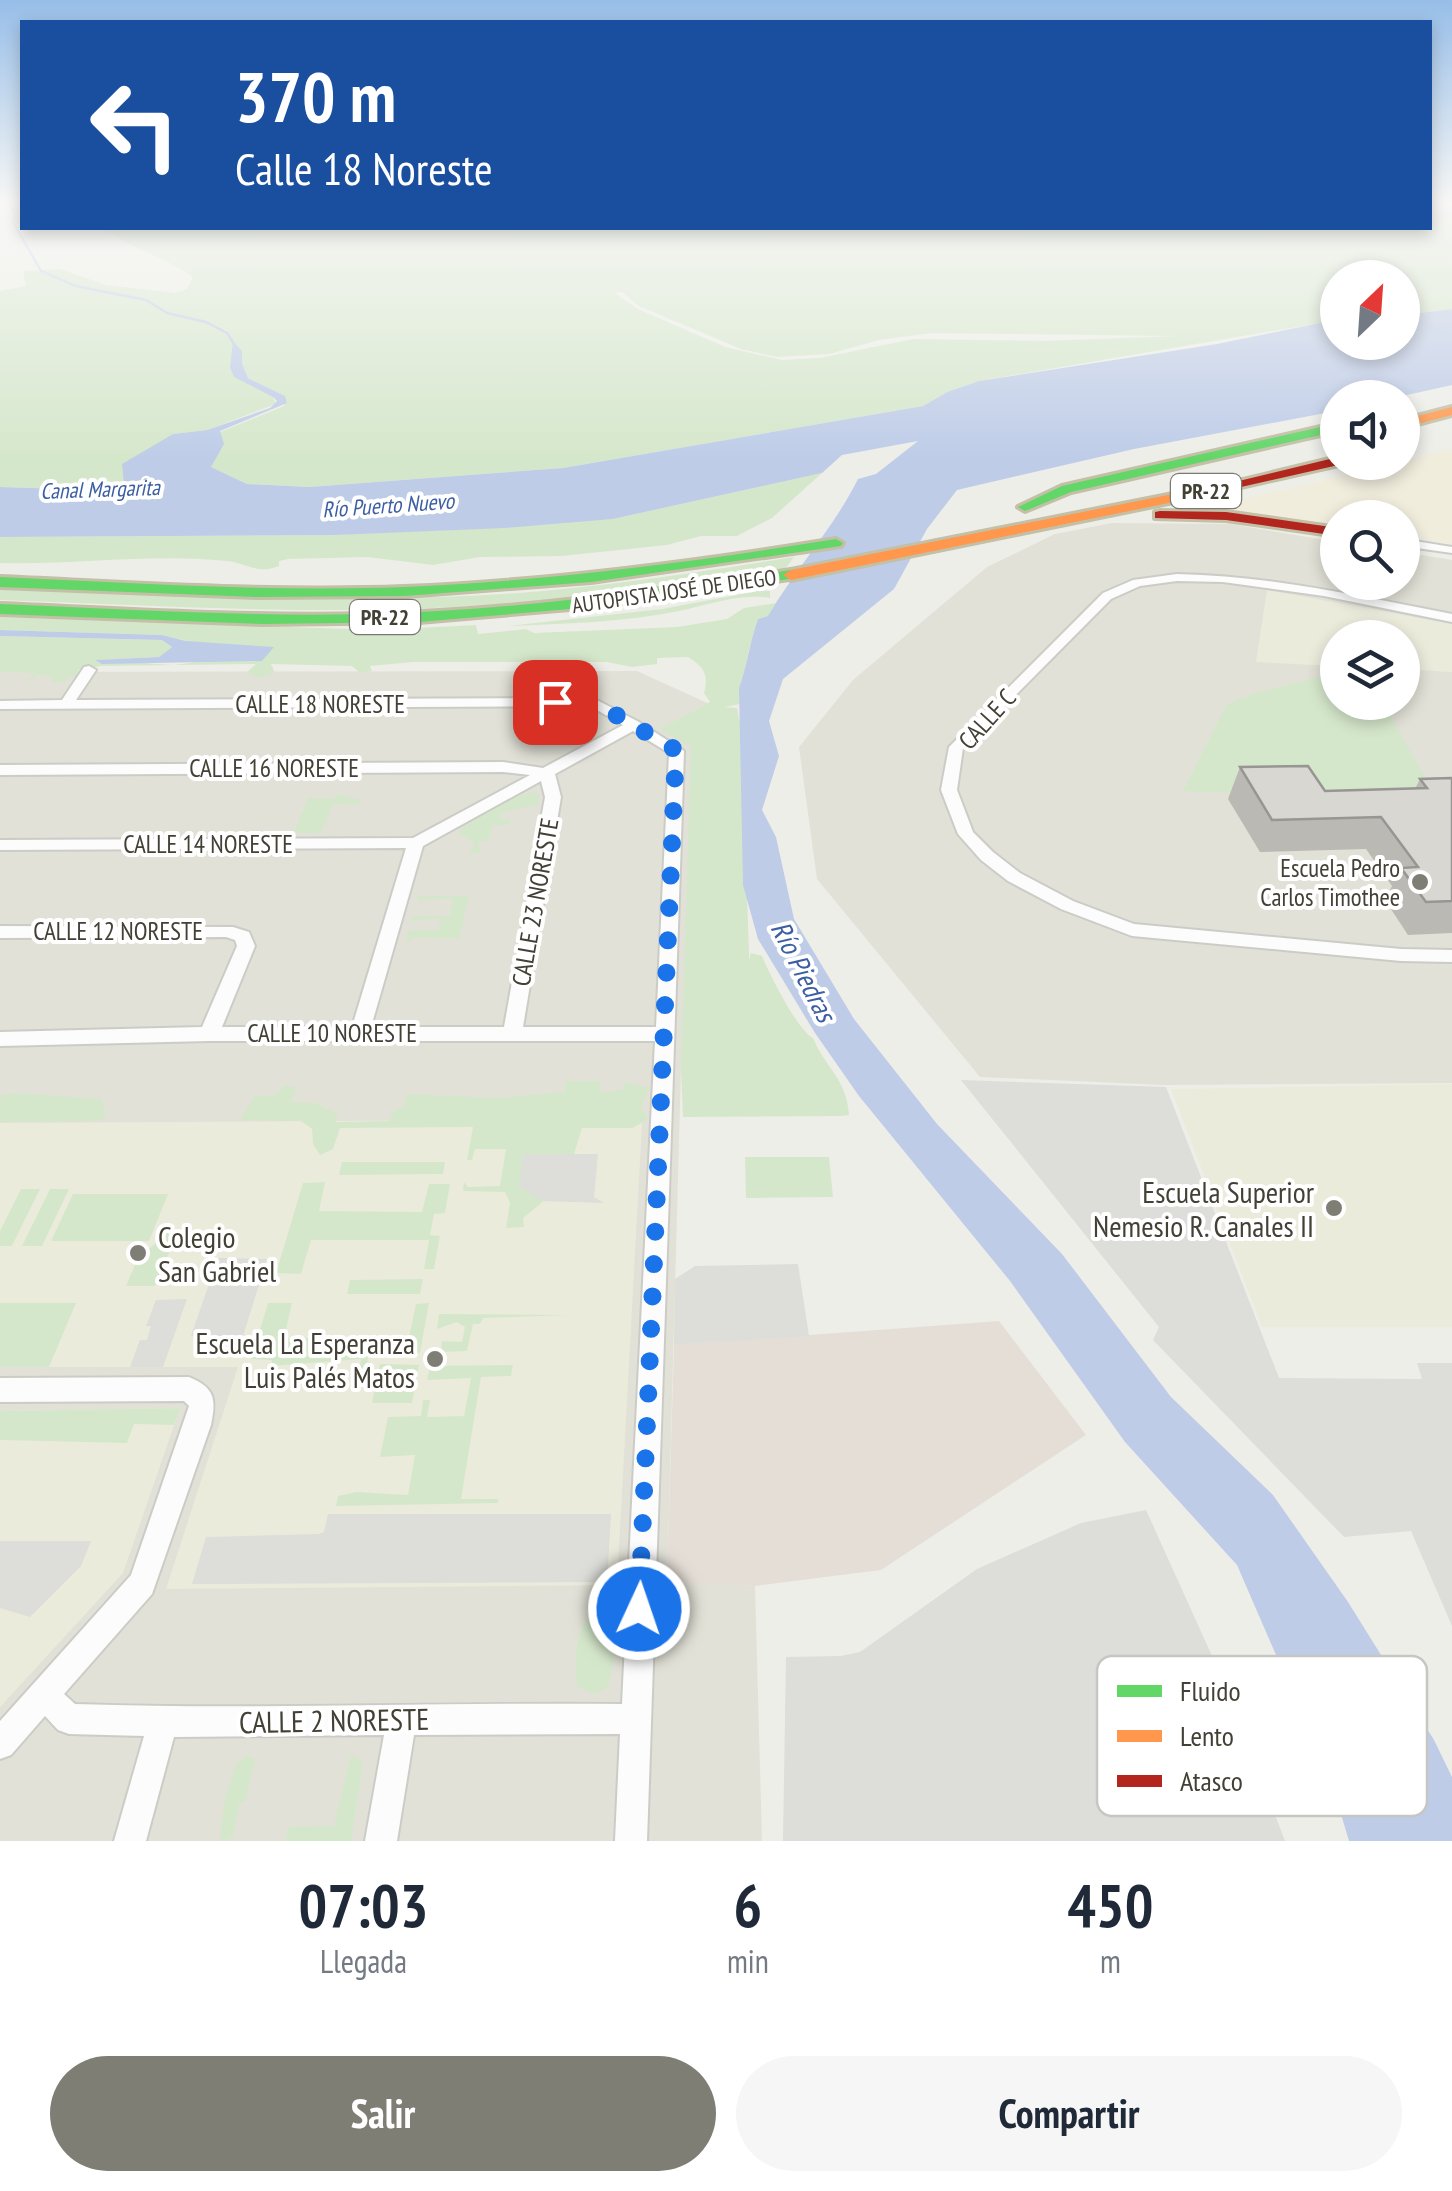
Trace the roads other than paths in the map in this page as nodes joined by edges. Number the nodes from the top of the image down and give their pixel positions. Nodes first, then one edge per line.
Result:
1 (1452, 400) edge
2 (1420, 408) edge
3 (1452, 411) edge
4 (1420, 421) edge
5 (1452, 421) edge
6 (1420, 424) edge
7 (1320, 435) edge
8 (1452, 435) edge
9 (1420, 442) edge
10 (1320, 465) edge
11 (1074, 520) junction
12 (1320, 530) edge
13 (1420, 545) edge
14 (1452, 550) edge
15 (0, 582) edge
16 (1365, 602) joint
17 (0, 608) edge
18 (1452, 618) edge
19 (90, 670) dead end
20 (0, 705) edge
21 (66, 705) junction
22 (634, 726) junction
23 (0, 770) edge
24 (547, 772) junction
25 (416, 843) junction
26 (0, 845) edge
27 (0, 932) edge
28 (1452, 956) edge
29 (513, 1032) junction
30 (209, 1034) junction
31 (360, 1034) junction
32 (664, 1034) junction
33 (0, 1039) edge
34 (0, 1390) edge
35 (44, 1695) junction
36 (402, 1718) junction
37 (634, 1719) junction
38 (163, 1723) junction
39 (0, 1744) edge
40 (130, 1841) edge
41 (381, 1841) edge
42 (631, 1841) edge

1 - 2 highway
3 - 4 highway
5 - 6 highway
7 - 15 highway, AUTOPISTA JOSÉ DE DIEGO / PR-22
8 - 9 highway
10 - 11 highway, AUTOPISTA JOSÉ DE DIEGO / PR-22
11 - 12 highway
11 - 17 highway, AUTOPISTA JOSÉ DE DIEGO / PR-22
13 - 14 street
16 - 18 street, CALLE C
16 - 28 street, CALLE C
19 - 21 street
20 - 21 street, CALLE 18 NORESTE
21 - 22 street, CALLE 18 NORESTE
22 - 24 street
22 - 32 street, CALLE 18 NORESTE
23 - 24 street, CALLE 16 NORESTE
24 - 25 street
24 - 29 street, CALLE 23 NORESTE
25 - 26 street, CALLE 14 NORESTE
25 - 31 street
27 - 30 street, CALLE 12 NORESTE
29 - 31 street, CALLE 10 NORESTE
29 - 32 street, CALLE 10 NORESTE
30 - 31 street, CALLE 10 NORESTE
30 - 33 street, CALLE 10 NORESTE
32 - 37 street
34 - 35 street
35 - 38 street, CALLE 2 NORESTE
35 - 39 street
36 - 37 street, CALLE 2 NORESTE
36 - 38 street, CALLE 2 NORESTE
36 - 41 street
37 - 42 street
38 - 40 street

